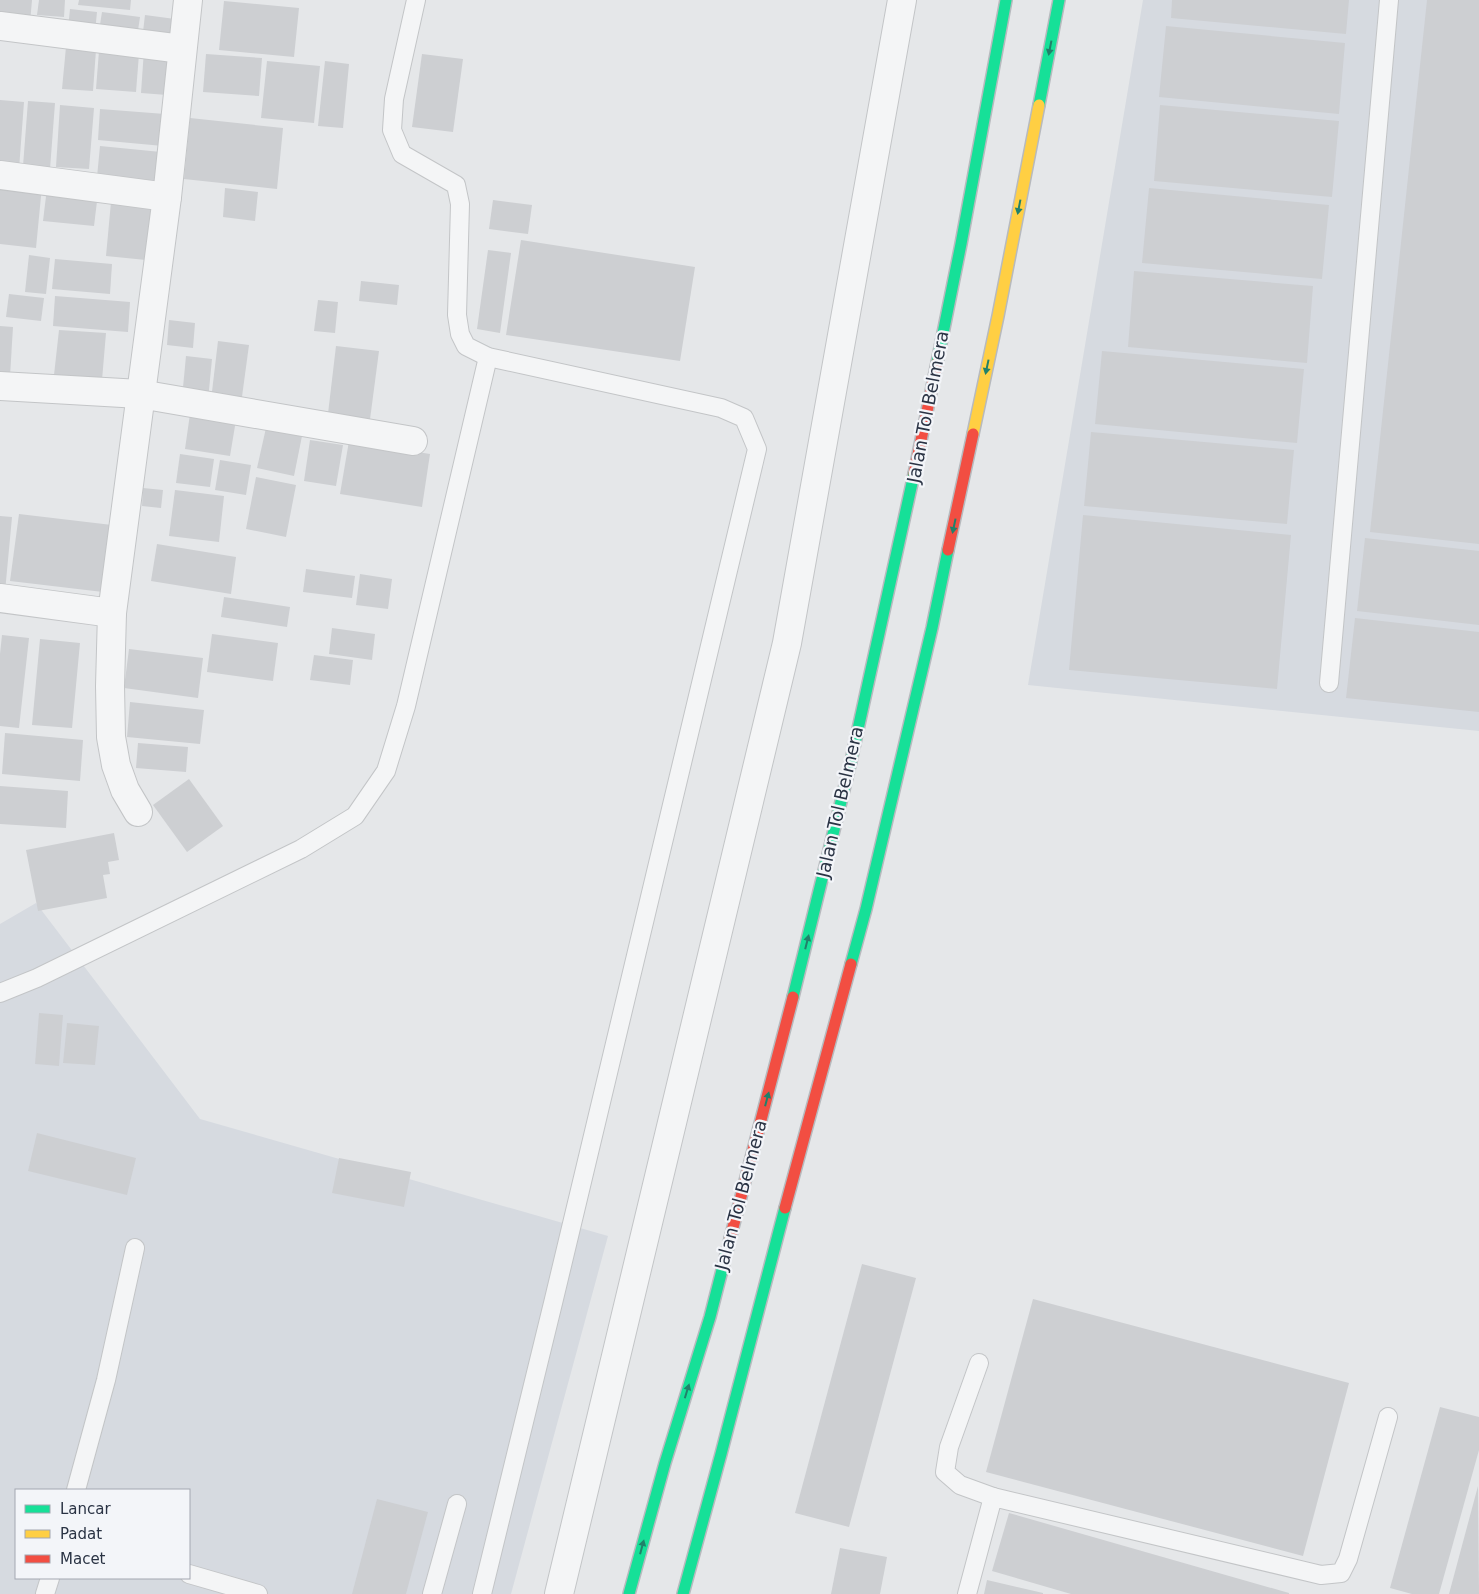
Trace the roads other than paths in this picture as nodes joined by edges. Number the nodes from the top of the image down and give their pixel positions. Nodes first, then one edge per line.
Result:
1 (188, 0) edge
2 (416, 0) edge
3 (902, 0) edge
4 (1006, 0) edge
5 (1059, 0) edge
6 (1389, 0) edge
7 (0, 26) edge
8 (182, 49) junction
9 (0, 175) edge
10 (167, 197) junction
11 (488, 357) junction
12 (0, 386) edge
13 (140, 394) junction
14 (413, 441) dead end
15 (0, 598) edge
16 (112, 613) junction
17 (1329, 683) dead end
18 (138, 812) dead end
19 (0, 992) edge
20 (135, 1248) dead end
21 (979, 1363) dead end
22 (1388, 1417) dead end
23 (76, 1489) edge
24 (993, 1497) junction
25 (457, 1504) dead end
26 (190, 1574) edge
27 (50, 1579) edge
28 (45, 1594) edge
29 (258, 1594) edge
30 (432, 1594) edge
31 (482, 1594) edge
32 (559, 1594) edge
33 (629, 1594) edge
34 (683, 1594) edge
35 (967, 1594) edge

1 - 8 street
2 - 11 lane
3 - 32 street
33 -> 4 highway, Jalan Tol Belmera
5 -> 34 highway
6 - 17 lane
7 - 8 street
8 - 10 street
9 - 10 street
10 - 13 street
11 - 19 lane
11 - 31 lane
12 - 13 street
13 - 14 street
13 - 16 street
15 - 16 street
16 - 18 street
20 - 23 lane
21 - 24 lane
22 - 24 lane
24 - 35 lane
25 - 30 lane
26 - 29 lane
27 - 28 lane

